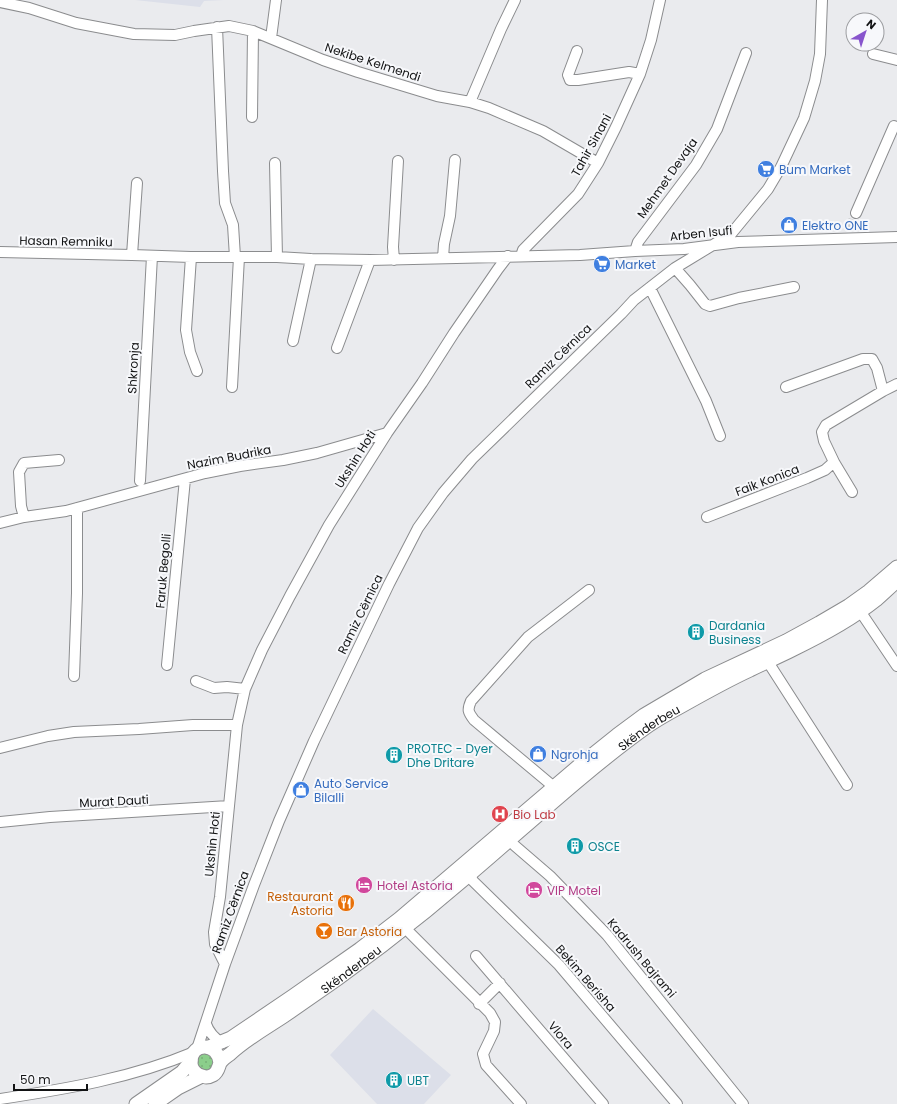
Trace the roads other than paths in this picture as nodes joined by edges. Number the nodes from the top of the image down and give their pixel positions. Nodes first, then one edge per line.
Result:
1 (276, 0) edge
2 (515, 0) edge
3 (660, 0) edge
4 (822, 0) edge
5 (0, 2) edge
6 (30, 4) edge
7 (217, 27) junction
8 (253, 31) junction
9 (271, 38) junction
10 (577, 51) dead end
11 (746, 53) dead end
12 (873, 54) dead end
13 (897, 60) edge
14 (640, 74) junction
15 (470, 102) junction
16 (252, 117) dead end
17 (894, 126) dead end
18 (455, 160) dead end
19 (398, 161) dead end
20 (275, 162) dead end
21 (598, 163) junction
22 (137, 182) dead end
23 (856, 213) tunnel mouth
24 (897, 237) edge
25 (712, 246) junction
26 (635, 251) junction
27 (0, 252) edge
28 (132, 255) junction
29 (152, 256) junction
30 (508, 256) junction
31 (521, 256) junction
32 (191, 257) junction
33 (237, 257) junction
34 (277, 257) junction
35 (443, 258) junction
36 (311, 260) junction
37 (370, 260) junction
38 (394, 260) junction
39 (675, 268) junction
40 (794, 287) dead end
41 (650, 288) junction
42 (293, 341) dead end
43 (337, 348) dead end
44 (197, 371) dead end
45 (897, 384) edge
46 (786, 386) dead end
47 (232, 387) dead end
48 (883, 391) junction
49 (387, 433) junction
50 (720, 436) dead end
51 (59, 460) dead end
52 (834, 462) junction
53 (185, 479) junction
54 (140, 481) dead end
55 (852, 492) dead end
56 (76, 508) junction
57 (24, 517) junction
58 (707, 518) dead end
59 (0, 523) edge
60 (897, 567) edge
61 (897, 581) edge
62 (589, 590) dead end
63 (860, 611) junction
64 (768, 662) junction
65 (167, 666) dead end
66 (897, 666) edge
67 (74, 676) dead end
68 (196, 681) dead end
69 (245, 689) junction
70 (237, 725) junction
71 (0, 748) edge
72 (847, 785) dead end
73 (554, 788) junction
74 (229, 806) junction
75 (0, 822) edge
76 (510, 840) junction
77 (470, 875) junction
78 (406, 928) junction
79 (476, 956) dead end
80 (225, 964) junction
81 (500, 983) junction
82 (479, 1004) junction
83 (206, 1024) junction
84 (209, 1050) junction
85 (202, 1076) junction
86 (0, 1098) edge
87 (136, 1104) edge
88 (155, 1104) edge
89 (521, 1104) edge
90 (603, 1104) edge
91 (677, 1104) edge
92 (743, 1104) edge

1 - 9 street
2 - 15 street
3 - 14 street, Tahir Sinani
4 - 25 street, Ramiz Cërnica
5 - 6 street, Nekibe Kelmendi
6 - 7 street, Nekibe Kelmendi
7 - 8 street, Nekibe Kelmendi
7 - 33 street
8 - 9 street, Nekibe Kelmendi
8 - 16 street
9 - 15 street, Nekibe Kelmendi
10 - 14 street
11 - 26 street, Mehmet Devaja
12 - 13 street
14 - 21 street, Tahir Sinani
15 - 21 street, Nekibe Kelmendi
17 - 23 street
18 - 35 street
19 - 38 street
20 - 34 street
21 - 31 street, Tahir Sinani
22 - 28 street
24 - 25 street, Arben Isufi
25 - 26 street, Arben Isufi
25 - 39 street, Ramiz Cërnica
26 - 31 street, Arben Isufi
27 - 28 street, Hasan Remniku
28 - 29 street, Hasan Remniku
29 - 32 street, Hasan Remniku
29 - 54 street, Shkronja
30 - 31 street, Arben Isufi
30 - 35 street, Hasan Remniku
30 - 49 street, Ukshin Hoti
32 - 33 street, Hasan Remniku
32 - 44 street
33 - 34 street, Hasan Remniku
33 - 47 street
34 - 36 street, Hasan Remniku
35 - 38 street, Hasan Remniku
36 - 37 street, Hasan Remniku
36 - 42 street
37 - 38 street, Hasan Remniku
37 - 43 street
39 - 40 street
39 - 41 street, Ramiz Cërnica
41 - 50 street
41 - 80 street, Ramiz Cërnica
45 - 48 street
46 - 48 street
48 - 52 street
49 - 53 street, Nazim Budrika
49 - 69 street, Ukshin Hoti
51 - 57 street
52 - 55 street
52 - 58 street, Faik Konica
53 - 56 street, Nazim Budrika
53 - 65 street, Faruk Begolli
56 - 57 street, Nazim Budrika
56 - 67 street
57 - 59 street, Nazim Budrika
60 - 73 main road, Skënderbeu
61 - 63 main road, Skënderbeu
62 - 73 street
63 - 64 main road, Skënderbeu
63 - 66 street
64 - 72 street
64 - 76 main road, Skënderbeu
68 - 69 street
69 - 70 street, Ukshin Hoti
70 - 71 street
70 - 74 street, Ukshin Hoti
73 - 84 main road, Skënderbeu
74 - 75 street, Murat Dauti
74 - 80 street, Ukshin Hoti
76 - 77 main road, Skënderbeu
76 - 92 street, Kadrush Bajrami
77 - 78 main road, Skënderbeu
77 - 91 street, Bekim Berisha
78 - 82 street
78 - 84 main road, Skënderbeu
79 - 81 street, Vlora
80 - 83 street, Ramiz Cërnica
81 - 82 street
81 - 90 street, Vlora
82 - 89 street
83 - 84 street, Ramiz Cërnica
83 - 84 street
84 - 85 main road
84 - 85 main road
84 - 86 street
84 - 87 main road
85 - 88 main road

